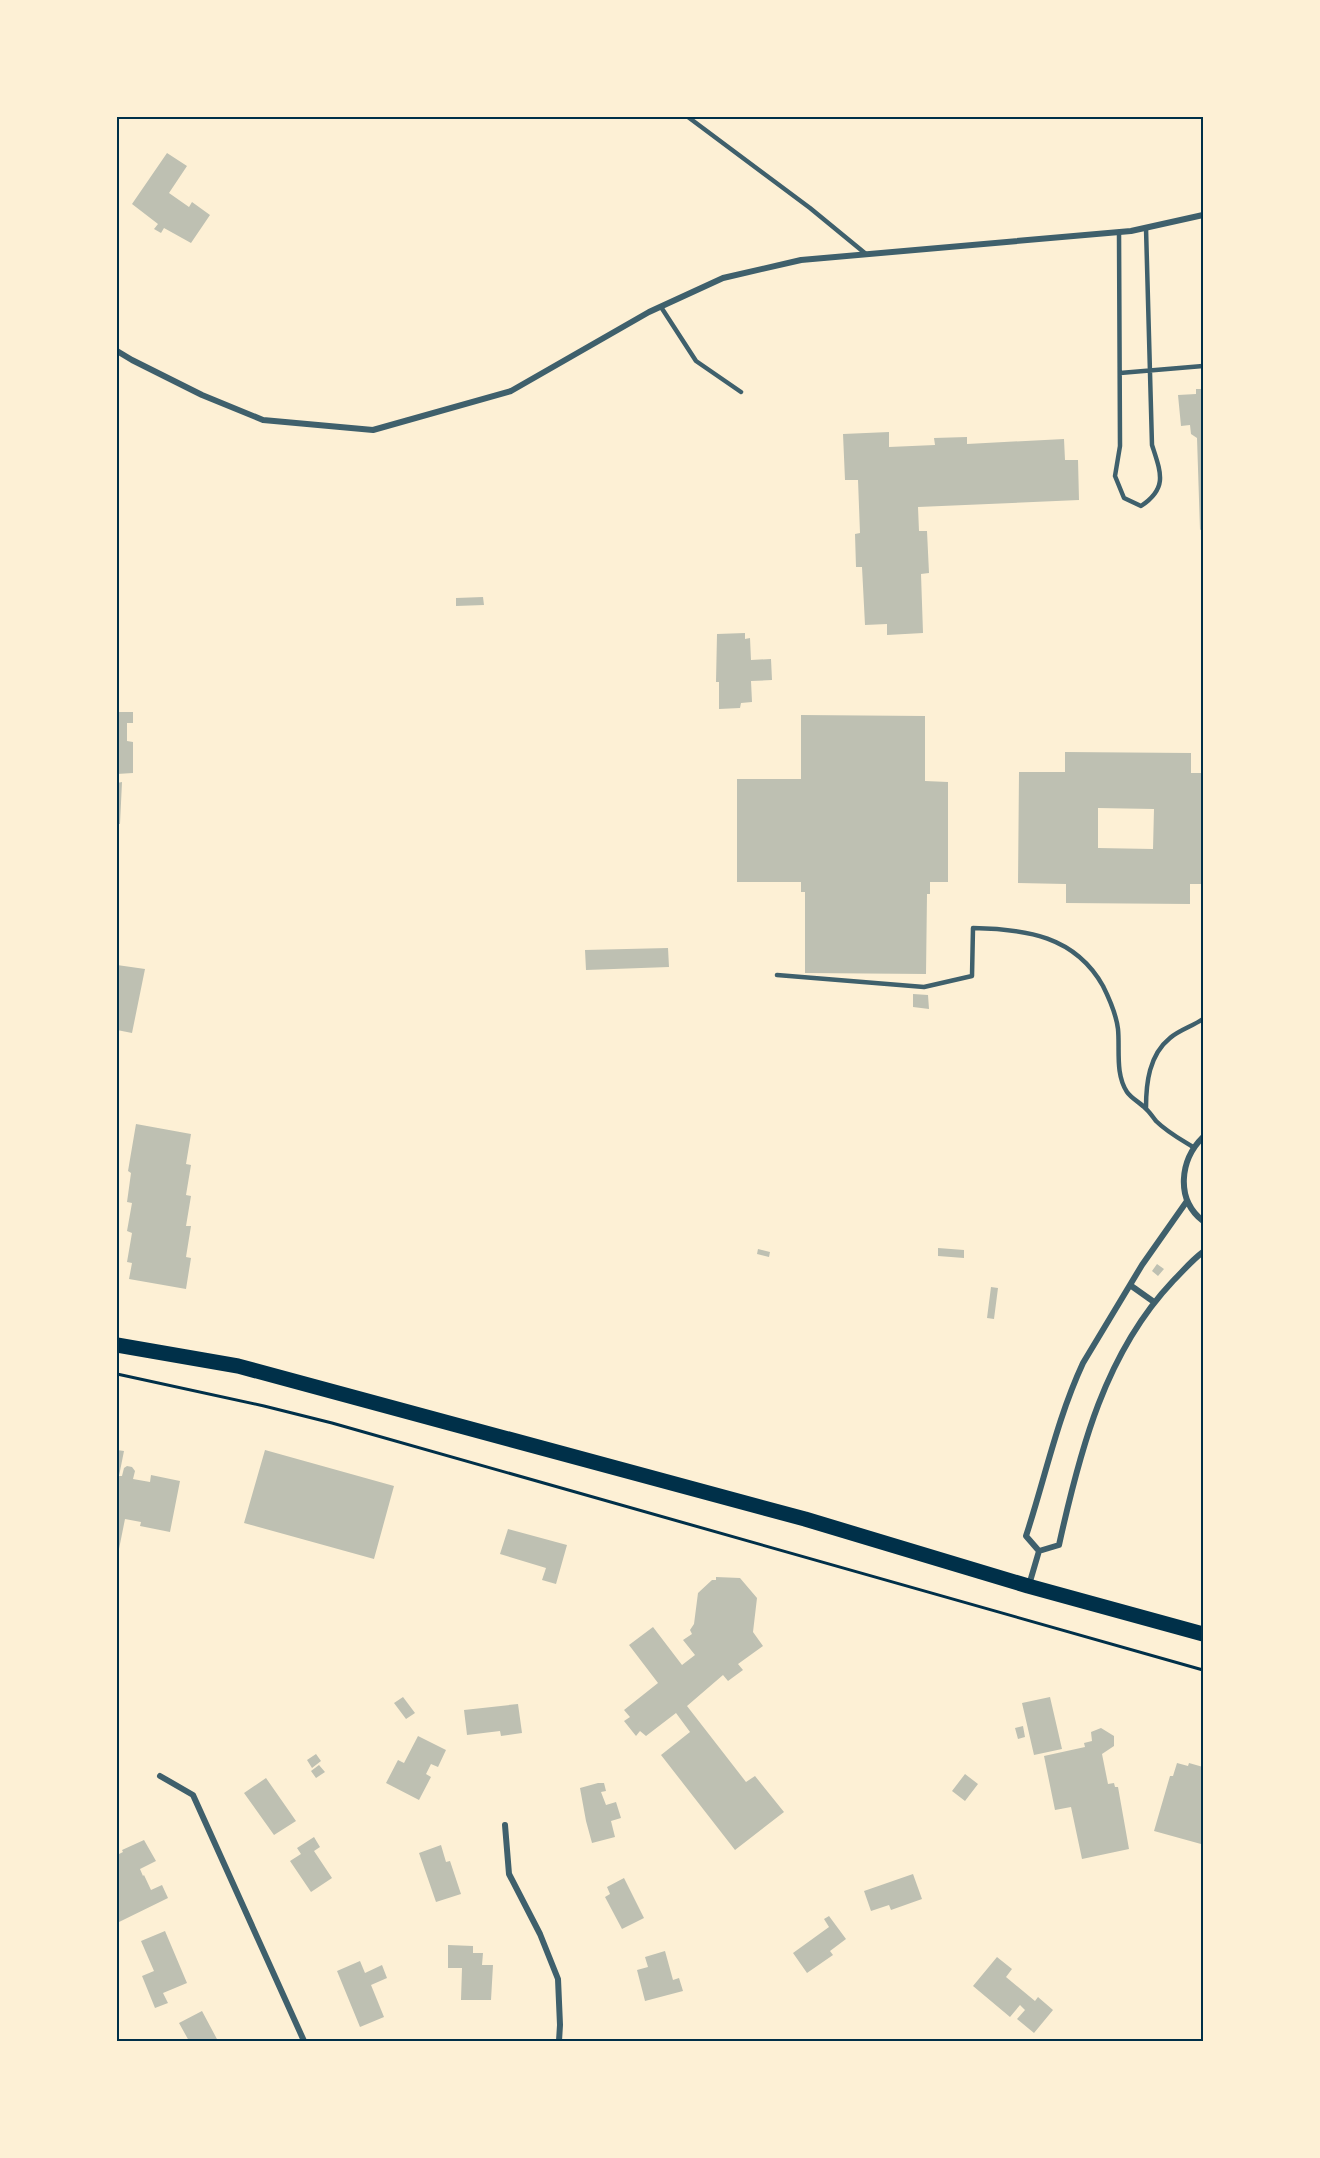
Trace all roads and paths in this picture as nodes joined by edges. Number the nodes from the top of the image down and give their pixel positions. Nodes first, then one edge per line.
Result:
1 (688, 117) edge
2 (1203, 215) edge
3 (1146, 228) junction
4 (1119, 232) junction
5 (866, 254) junction
6 (661, 307) junction
7 (117, 351) edge
8 (1203, 366) edge
9 (1150, 370) junction
10 (1120, 373) junction
11 (741, 392) dead end
12 (777, 975) dead end
13 (1203, 1019) edge
14 (1146, 1108) junction
15 (1203, 1137) edge
16 (1193, 1147) junction
17 (1187, 1201) junction
18 (1203, 1221) edge
19 (1203, 1252) edge
20 (1130, 1285) junction
21 (1154, 1302) junction
22 (117, 1345) edge
23 (117, 1374) edge
24 (1039, 1551) junction
25 (1028, 1586) junction
26 (1203, 1634) edge
27 (1203, 1670) edge
28 (160, 1776) dead end
29 (505, 1825) dead end
30 (304, 2041) edge
31 (559, 2041) edge

1 - 5 lane
2 - 3 street
3 - 4 street
3 - 9 lane
4 - 5 street
4 - 10 lane
5 - 6 street
6 - 7 street
6 - 11 lane
8 - 9 lane
9 - 10 lane
9 - 10 lane
12 - 14 lane
13 - 14 lane
14 - 16 lane
15 - 16 street
16 - 17 street
17 - 18 street
17 - 20 street
19 - 21 street
20 - 21 street
20 - 24 street
21 - 24 street
22 - 25 main road
23 - 27 path
24 - 25 street
25 - 26 main road
28 - 30 street
29 - 31 street

